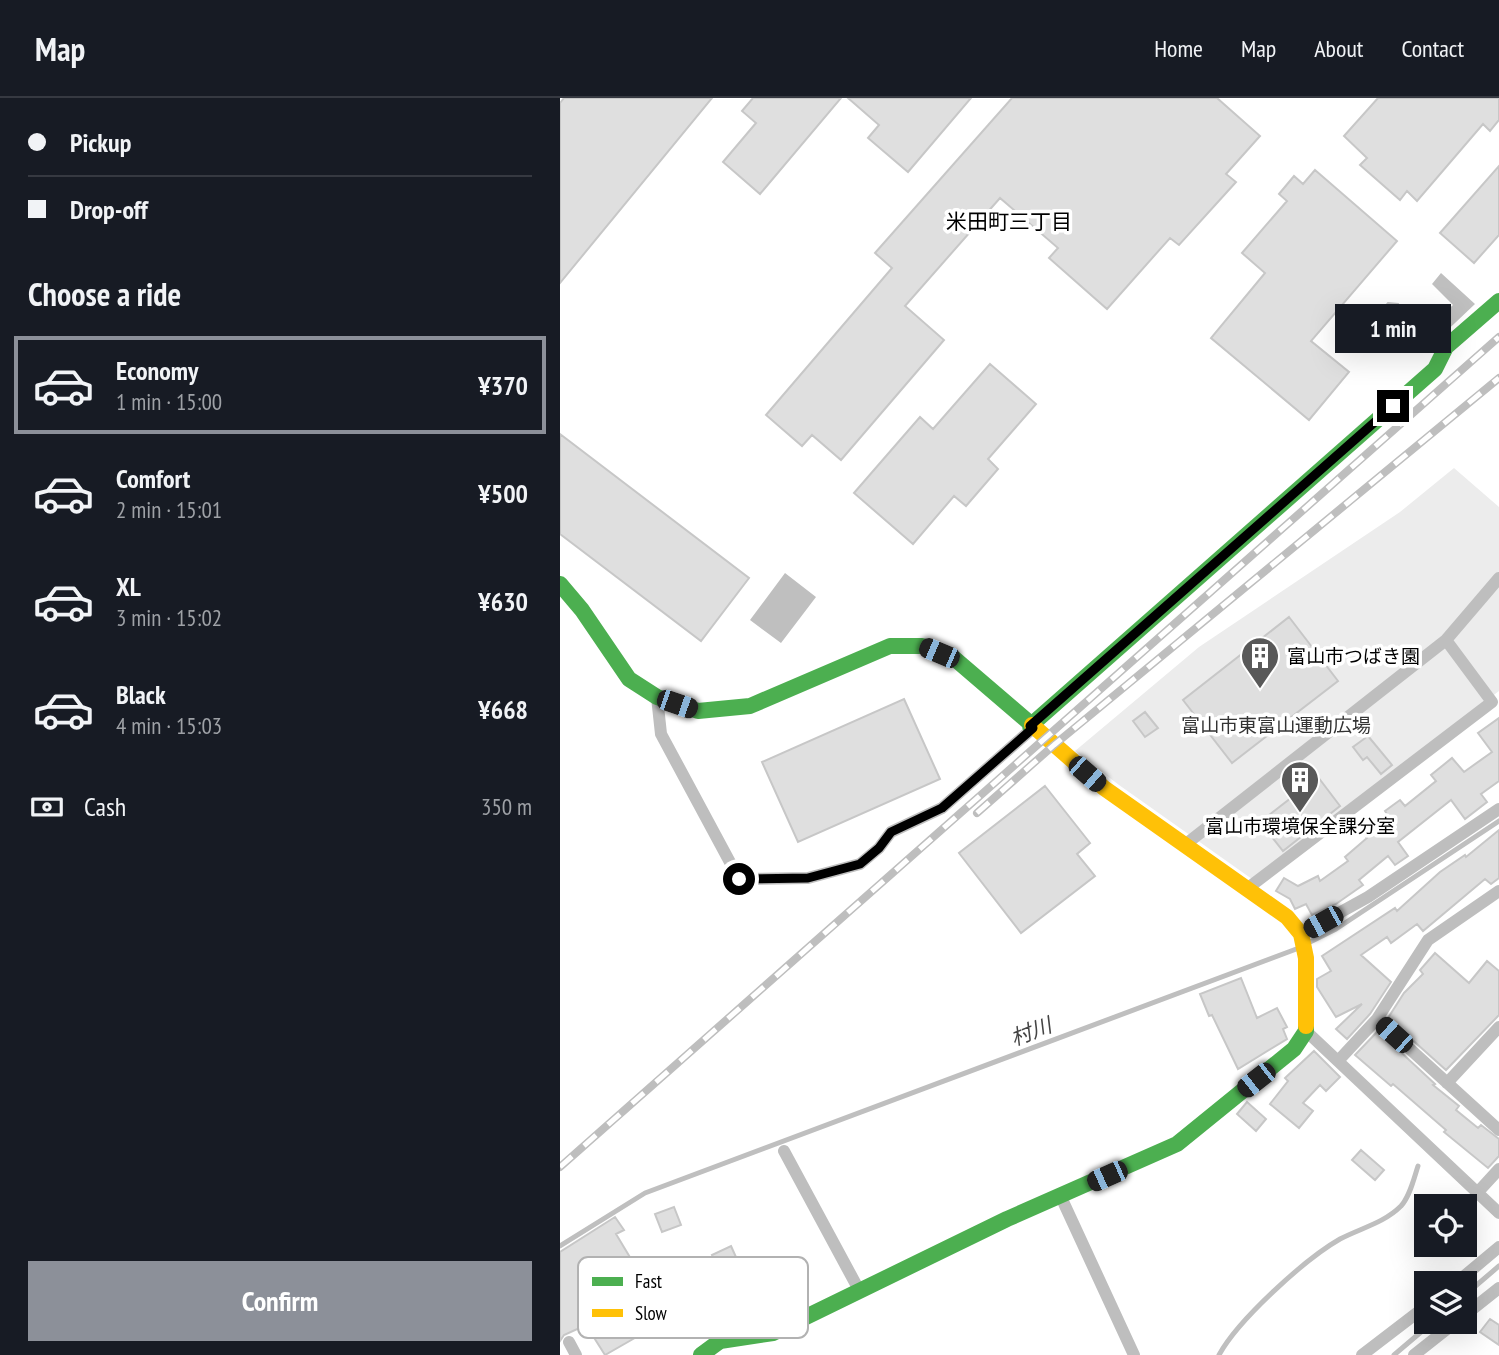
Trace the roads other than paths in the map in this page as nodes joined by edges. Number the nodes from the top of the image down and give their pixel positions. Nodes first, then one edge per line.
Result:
1 (1499, 300) edge
2 (1499, 578) edge
3 (560, 584) edge
4 (1446, 640) junction
5 (657, 698) junction
6 (1495, 699) edge
7 (1032, 727) junction
8 (1499, 809) edge
9 (1186, 844) junction
10 (1248, 888) junction
11 (1499, 891) edge
12 (1301, 935) junction
13 (1377, 1019) junction
14 (1499, 1027) edge
15 (1306, 1031) junction
16 (1338, 1061) junction
17 (1447, 1083) junction
18 (1499, 1130) edge
19 (785, 1151) dead end
20 (1499, 1169) edge
21 (1478, 1192) junction
22 (1060, 1197) junction
23 (1499, 1213) edge
24 (1499, 1247) edge
25 (1470, 1271) edge
26 (1499, 1288) edge
27 (859, 1290) junction
28 (1477, 1305) edge
29 (1414, 1315) edge
30 (808, 1316) edge
31 (1441, 1334) edge
32 (740, 1338) edge
33 (569, 1342) dead end
34 (576, 1355) edge
35 (701, 1355) edge
36 (1134, 1355) edge
37 (1362, 1355) edge
38 (1414, 1355) edge

1 - 7 street
2 - 4 street
3 - 5 street
4 - 6 street
4 - 9 street
5 - 7 street
5 - 7 street
6 - 10 street
7 - 9 street
8 - 12 street
9 - 10 street
10 - 12 street
11 - 13 street
12 - 15 street
13 - 16 street
13 - 17 street
14 - 17 street
15 - 16 street
15 - 22 street
16 - 21 street
17 - 18 street
19 - 27 street
20 - 21 street
21 - 23 street
22 - 27 street
22 - 36 street
24 - 25 street
26 - 28 street
27 - 30 street
29 - 37 street
31 - 38 street
32 - 35 street
33 - 34 street

